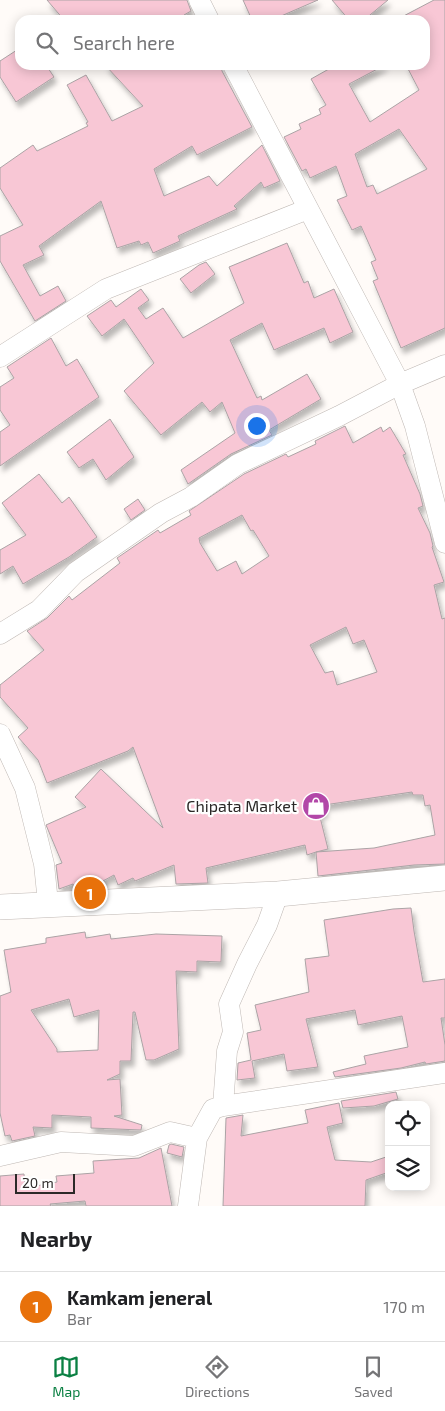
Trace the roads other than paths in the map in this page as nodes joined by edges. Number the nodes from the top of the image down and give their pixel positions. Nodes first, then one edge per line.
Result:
1 (199, 0) edge
2 (206, 15) edge
3 (236, 70) edge
4 (308, 209) junction
5 (0, 357) edge
6 (445, 366) edge
7 (400, 384) junction
8 (445, 543) edge
9 (0, 634) edge
10 (0, 734) edge
11 (445, 878) edge
12 (278, 894) junction
13 (48, 904) junction
14 (0, 907) edge
15 (445, 1073) edge
16 (223, 1106) junction
17 (197, 1138) junction
18 (0, 1156) edge
19 (188, 1206) edge

1 - 2 street
3 - 4 street
4 - 5 street
4 - 7 street
6 - 7 street
7 - 8 street
7 - 9 street
10 - 13 street
11 - 12 street
12 - 13 street
12 - 16 street
13 - 14 street
15 - 16 street
16 - 17 street
17 - 18 street
17 - 19 street

